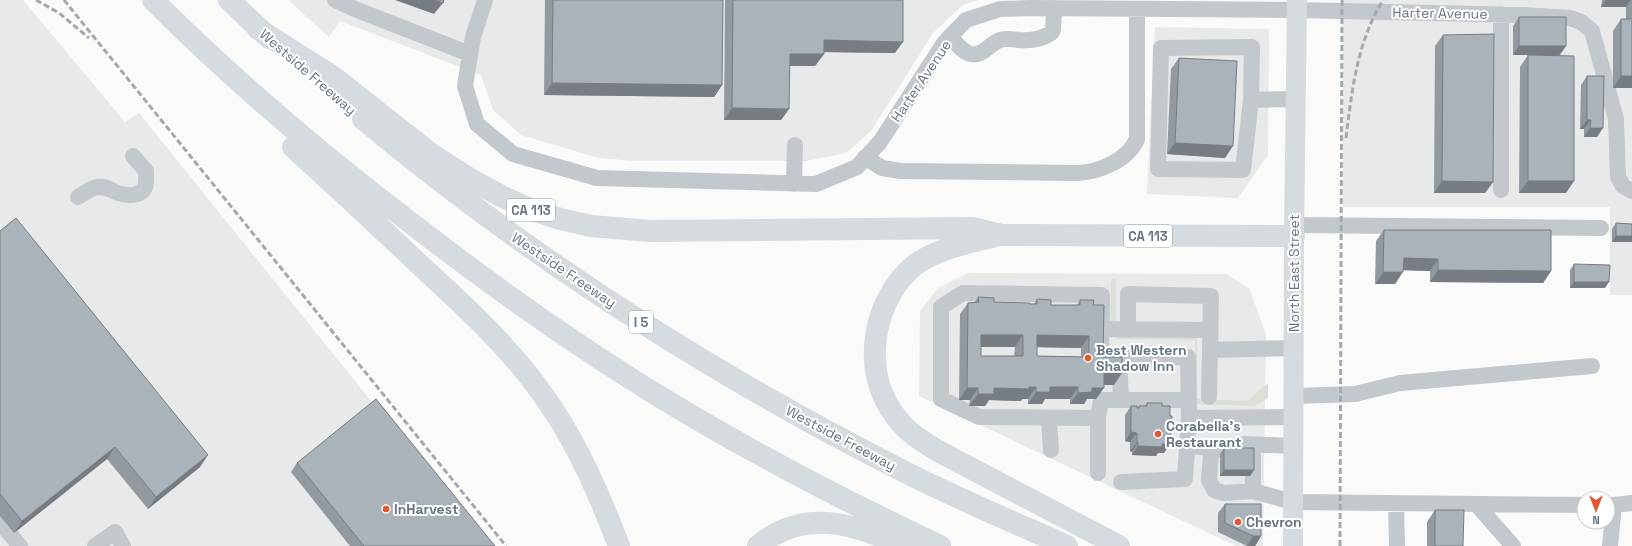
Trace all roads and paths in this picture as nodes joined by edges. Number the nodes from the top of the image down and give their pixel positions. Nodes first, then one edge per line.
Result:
1 (138, 0) edge
2 (153, 0) edge
3 (229, 0) edge
4 (335, 0) edge
5 (485, 0) edge
6 (1031, 4) edge
7 (1171, 5) edge
8 (1297, 5) edge
9 (1054, 8) junction
10 (1137, 9) junction
11 (1501, 14) junction
12 (258, 29) junction
13 (950, 36) junction
14 (470, 54) junction
15 (1296, 99) junction
16 (1251, 100) junction
17 (795, 145) dead end
18 (133, 156) dead end
19 (865, 158) junction
20 (794, 184) junction
21 (1501, 190) dead end
22 (1632, 191) edge
23 (78, 197) dead end
24 (1601, 228) dead end
25 (1294, 231) junction
26 (1002, 235) junction
27 (1101, 329) junction
28 (1128, 329) junction
29 (1210, 330) junction
30 (1294, 348) junction
31 (1210, 350) junction
32 (1119, 358) junction
33 (1592, 366) dead end
34 (1294, 396) junction
35 (1209, 397) dead end
36 (1121, 400) junction
37 (1189, 400) junction
38 (1294, 417) junction
39 (1049, 418) junction
40 (1098, 418) junction
41 (1189, 418) junction
42 (1253, 444) junction
43 (1187, 445) junction
44 (1294, 446) junction
45 (1216, 449) junction
46 (1051, 450) dead end
47 (1098, 473) dead end
48 (1121, 482) dead end
49 (1253, 491) junction
50 (1293, 502) junction
51 (1396, 503) junction
52 (1632, 503) edge
53 (1477, 505) junction
54 (1576, 505) edge
55 (1616, 505) edge
56 (0, 522) edge
57 (1610, 530) edge
58 (20, 546) edge
59 (95, 546) edge
60 (123, 546) edge
61 (619, 546) edge
62 (758, 546) edge
63 (904, 546) edge
64 (940, 546) edge
65 (1067, 546) edge
66 (1119, 546) edge
67 (1293, 546) edge
68 (1397, 546) edge
69 (1513, 546) edge
70 (1610, 546) edge

1 - 61 highway
2 - 64 highway
3 - 12 highway, Westside Freeway / I 5
4 - 14 street
5 - 14 street, Harter Avenue
6 - 9 street, Harter Avenue
6 - 13 street, Harter Avenue
7 - 8 street, Harter Avenue
7 - 10 street, Harter Avenue
8 - 11 street, Harter Avenue
8 - 15 main road, North East Street
9 - 10 street, Harter Avenue
9 - 13 street
10 - 19 street
11 - 21 street
11 - 22 street, Harter Avenue
12 - 26 highway, CA 113
12 - 65 highway, Westside Freeway / I 5
13 - 19 street, Harter Avenue
14 - 20 street, Harter Avenue
15 - 16 street
15 - 25 main road, North East Street
16 - 16 street
17 - 20 street
18 - 23 street
19 - 20 street, Harter Avenue
24 - 25 street
25 - 26 highway, CA 113
25 - 30 main road, North East Street
26 - 66 highway
27 - 28 street
27 - 32 street
27 - 39 street
28 - 29 street
28 - 29 street
29 - 31 street
30 - 31 street
30 - 34 main road, North East Street
31 - 35 street
32 - 36 street
32 - 37 street
33 - 34 street
34 - 38 main road, North East Street
36 - 37 street
36 - 40 street
37 - 41 street
38 - 41 street
38 - 44 main road, North East Street
39 - 40 street
39 - 46 street
40 - 47 street
41 - 43 street
42 - 44 street
42 - 45 street
42 - 49 street
43 - 45 street
43 - 48 street
44 - 50 main road, North East Street
45 - 49 street
49 - 50 street
50 - 51 street
50 - 67 main road, North East Street
51 - 53 street
51 - 68 street
52 - 55 street
53 - 54 street
53 - 69 street
56 - 58 street
57 - 70 street
59 - 60 street
62 - 63 highway

